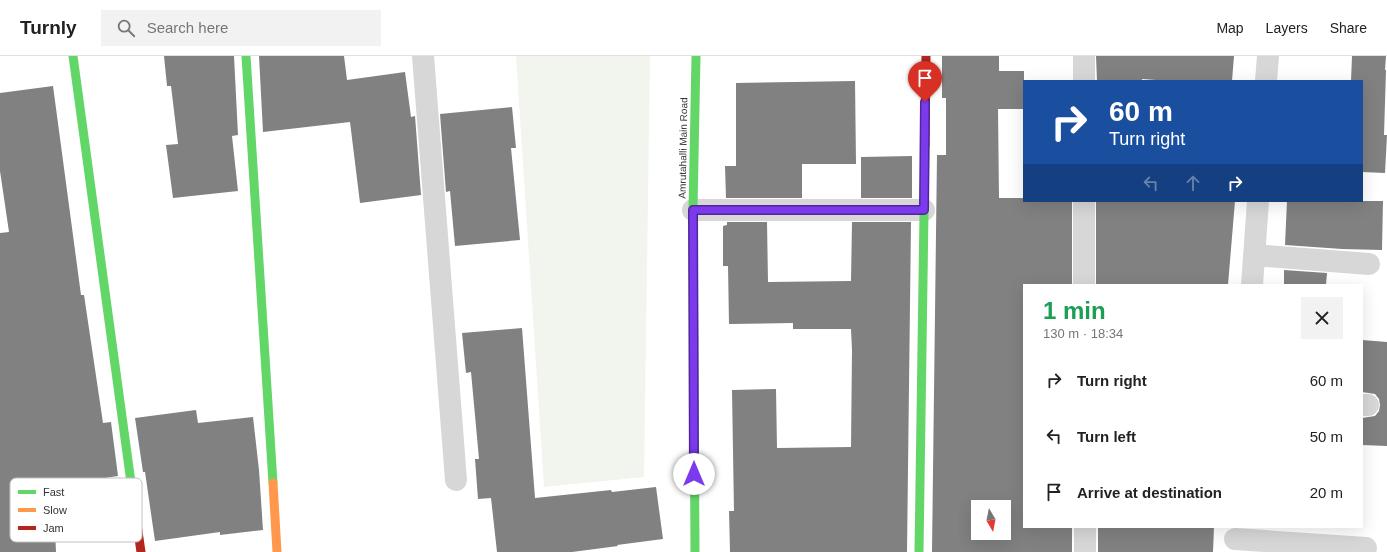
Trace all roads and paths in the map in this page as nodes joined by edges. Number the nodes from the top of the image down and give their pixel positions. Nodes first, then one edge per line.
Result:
1 (73, 56) edge
2 (246, 56) edge
3 (423, 56) edge
4 (696, 56) edge
5 (926, 56) edge
6 (1084, 56) edge
7 (1268, 56) edge
8 (1084, 80) edge
9 (1266, 80) edge
10 (1084, 202) edge
11 (1258, 202) edge
12 (693, 210) junction
13 (924, 210) junction
14 (1254, 255) junction
15 (1369, 264) dead end
16 (1084, 284) edge
17 (1252, 284) edge
18 (131, 478) edge
19 (456, 480) dead end
20 (1085, 528) edge
21 (1235, 539) edge
22 (140, 542) edge
23 (1366, 548) dead end
24 (141, 552) edge
25 (277, 552) edge
26 (694, 552) edge
27 (920, 552) edge
28 (1085, 552) edge

1 - 18 street
2 - 25 street
3 - 19 street
4 - 12 street, Amrutahalli Main Road
5 - 13 street
6 - 8 street
7 - 9 street
10 - 16 street
11 - 14 street
12 - 13 street
12 - 26 street, Amrutahalli Main Road
13 - 27 street
14 - 15 street
14 - 17 street
20 - 28 street
21 - 23 street
22 - 24 street

